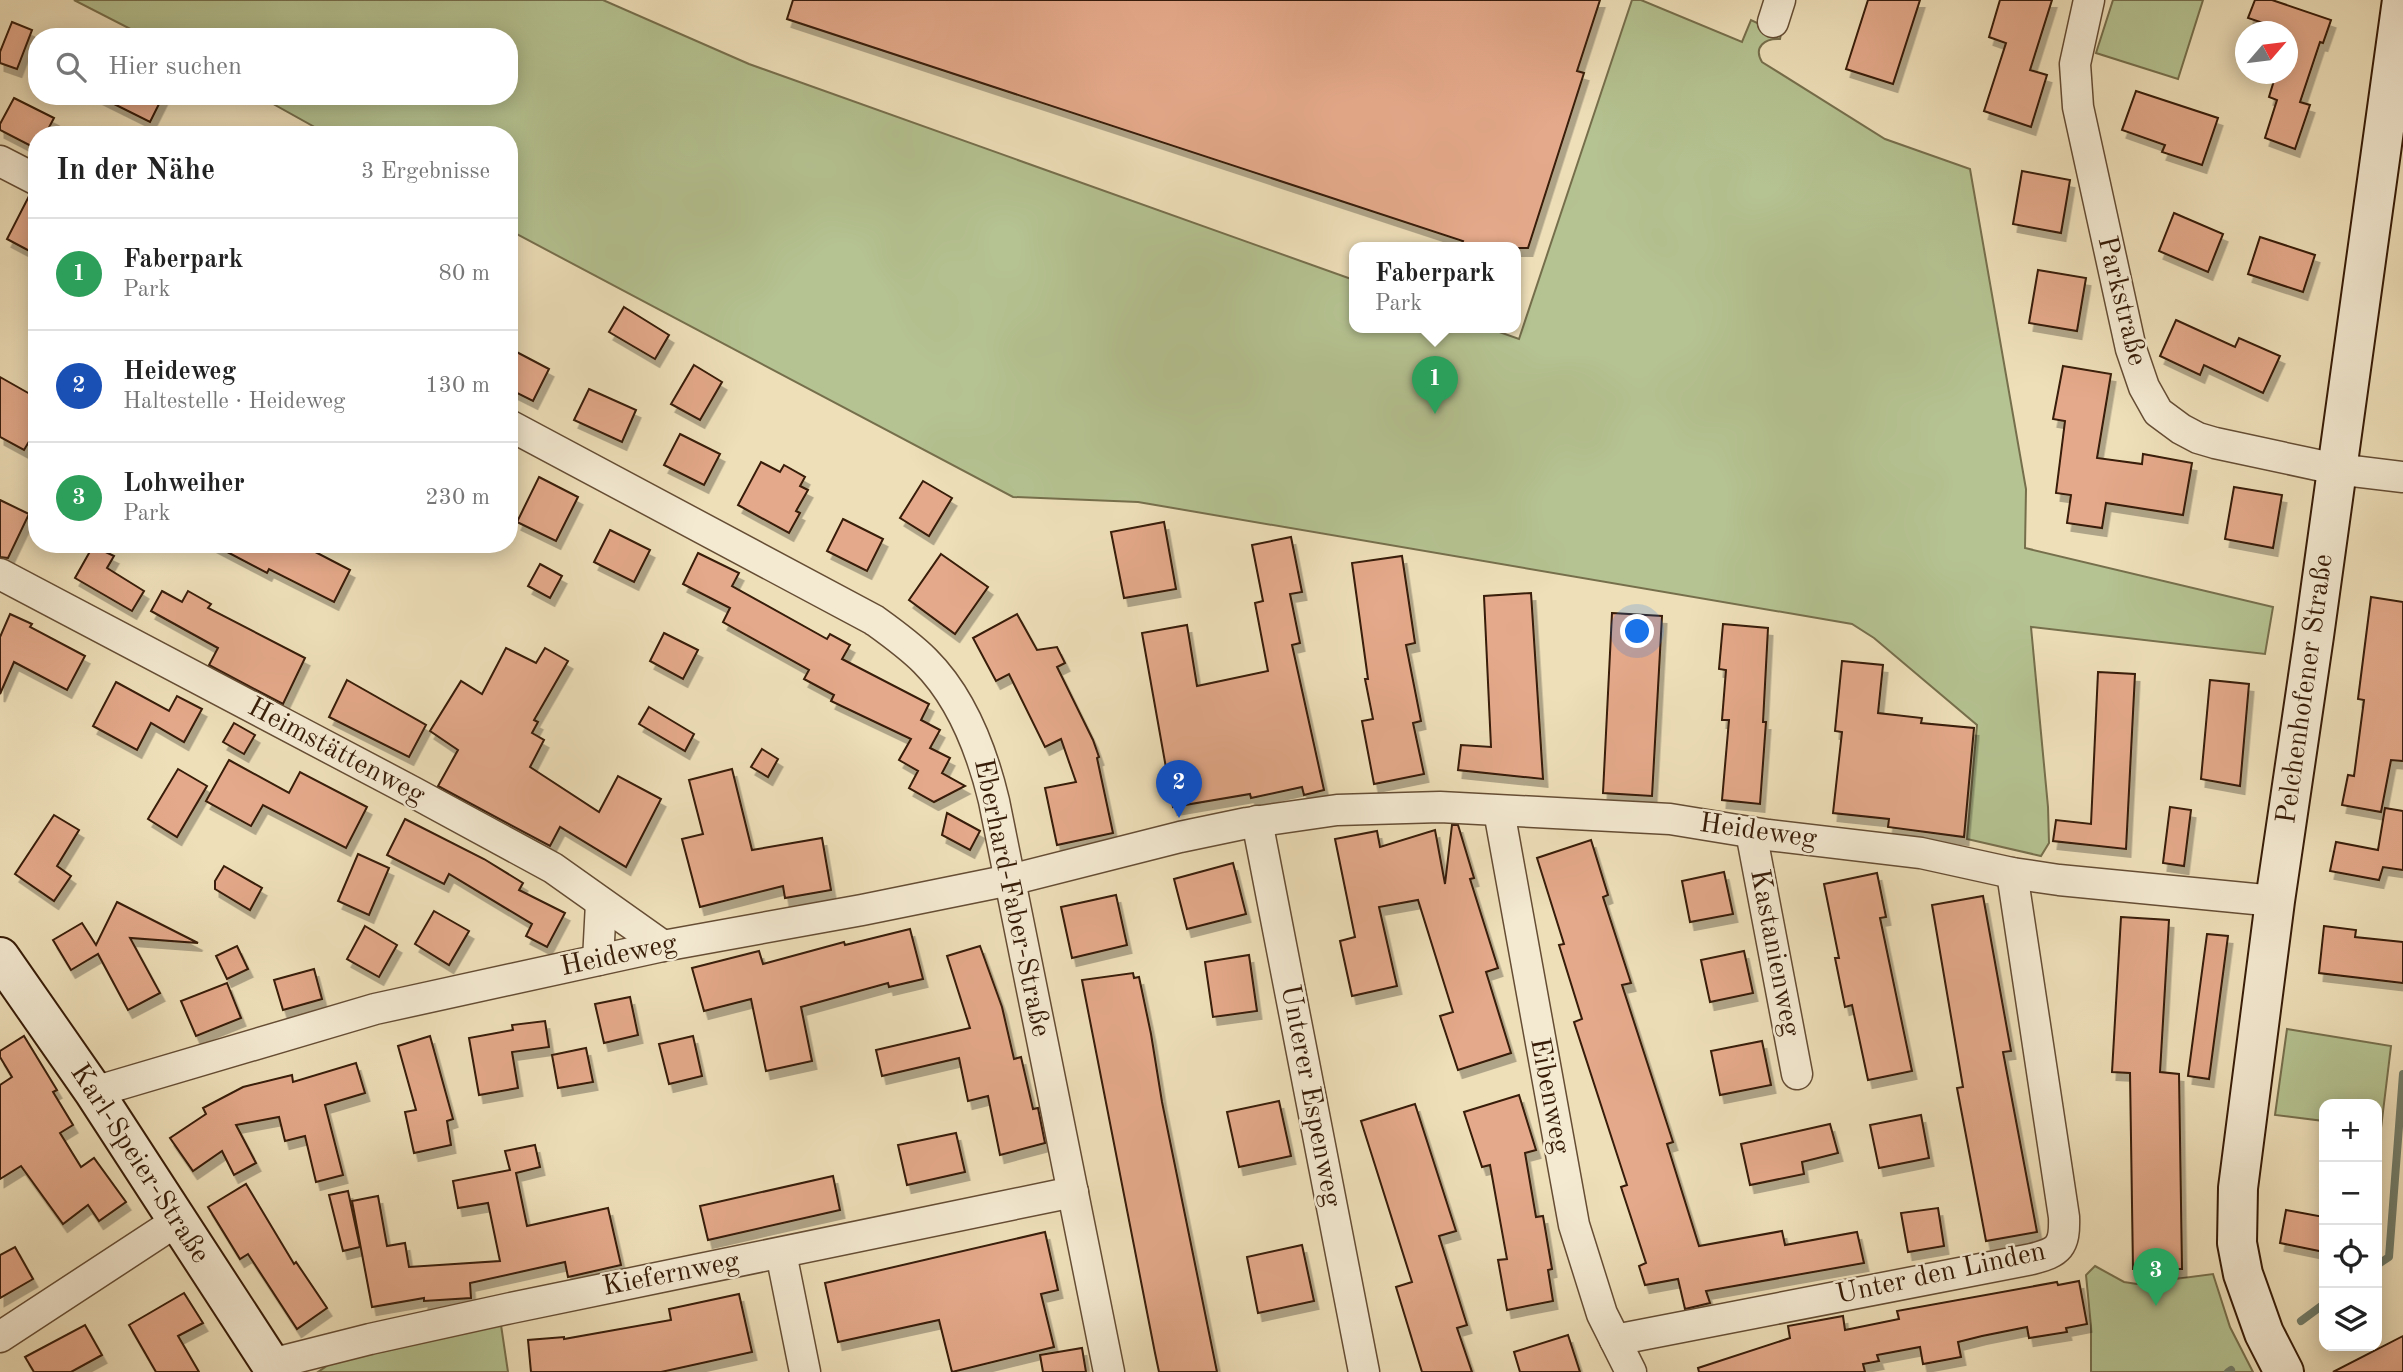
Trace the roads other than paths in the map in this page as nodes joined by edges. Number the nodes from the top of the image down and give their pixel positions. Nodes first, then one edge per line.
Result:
1 (2089, 0) edge
2 (2402, 0) edge
3 (0, 161) edge
4 (28, 175) edge
5 (518, 430) edge
6 (2336, 468) junction
7 (2403, 477) edge
8 (0, 575) edge
9 (1499, 811) junction
10 (1257, 821) junction
11 (1751, 832) junction
12 (2012, 873) junction
13 (1010, 880) junction
14 (2275, 901) junction
15 (601, 903) junction
16 (663, 946) junction
17 (0, 957) edge
18 (598, 960) junction
19 (1797, 1074) dead end
20 (94, 1092) junction
21 (1073, 1192) junction
22 (177, 1221) junction
23 (781, 1253) junction
24 (0, 1337) edge
25 (1615, 1340) junction
26 (274, 1368) edge
27 (806, 1372) edge
28 (1109, 1372) edge
29 (1364, 1372) edge
30 (1631, 1372) edge
31 (2284, 1372) edge

1 - 6 street, Parkstraße
2 - 6 main road, Pelchenhofener Straße
3 - 4 street
5 - 13 street, Eberhard-Faber-Straße
6 - 7 street, Parkstraße
6 - 14 main road, Pelchenhofener Straße
8 - 15 street, Heimstättenweg
9 - 10 street, Heideweg
9 - 11 street, Heideweg
9 - 25 street, Eibenweg
10 - 13 street, Heideweg
10 - 29 street, Unterer Espenweg
11 - 12 street, Heideweg
11 - 19 street, Kastanienweg
12 - 14 street, Heideweg
12 - 25 street, Unter den Linden
13 - 16 street, Heideweg
13 - 21 street, Eberhard-Faber-Straße
14 - 31 main road, Pelchenhofener Straße
15 - 16 street, Heimstättenweg
15 - 18 street
16 - 18 street, Heideweg
17 - 20 main road, Karl-Speier-Straße
18 - 20 street, Heideweg
20 - 22 main road, Karl-Speier-Straße
21 - 23 street, Kiefernweg
21 - 28 street, Eberhard-Faber-Straße
22 - 24 street
22 - 26 main road, Karl-Speier-Straße
23 - 26 street, Kiefernweg
23 - 27 street
25 - 30 street, Eibenweg

